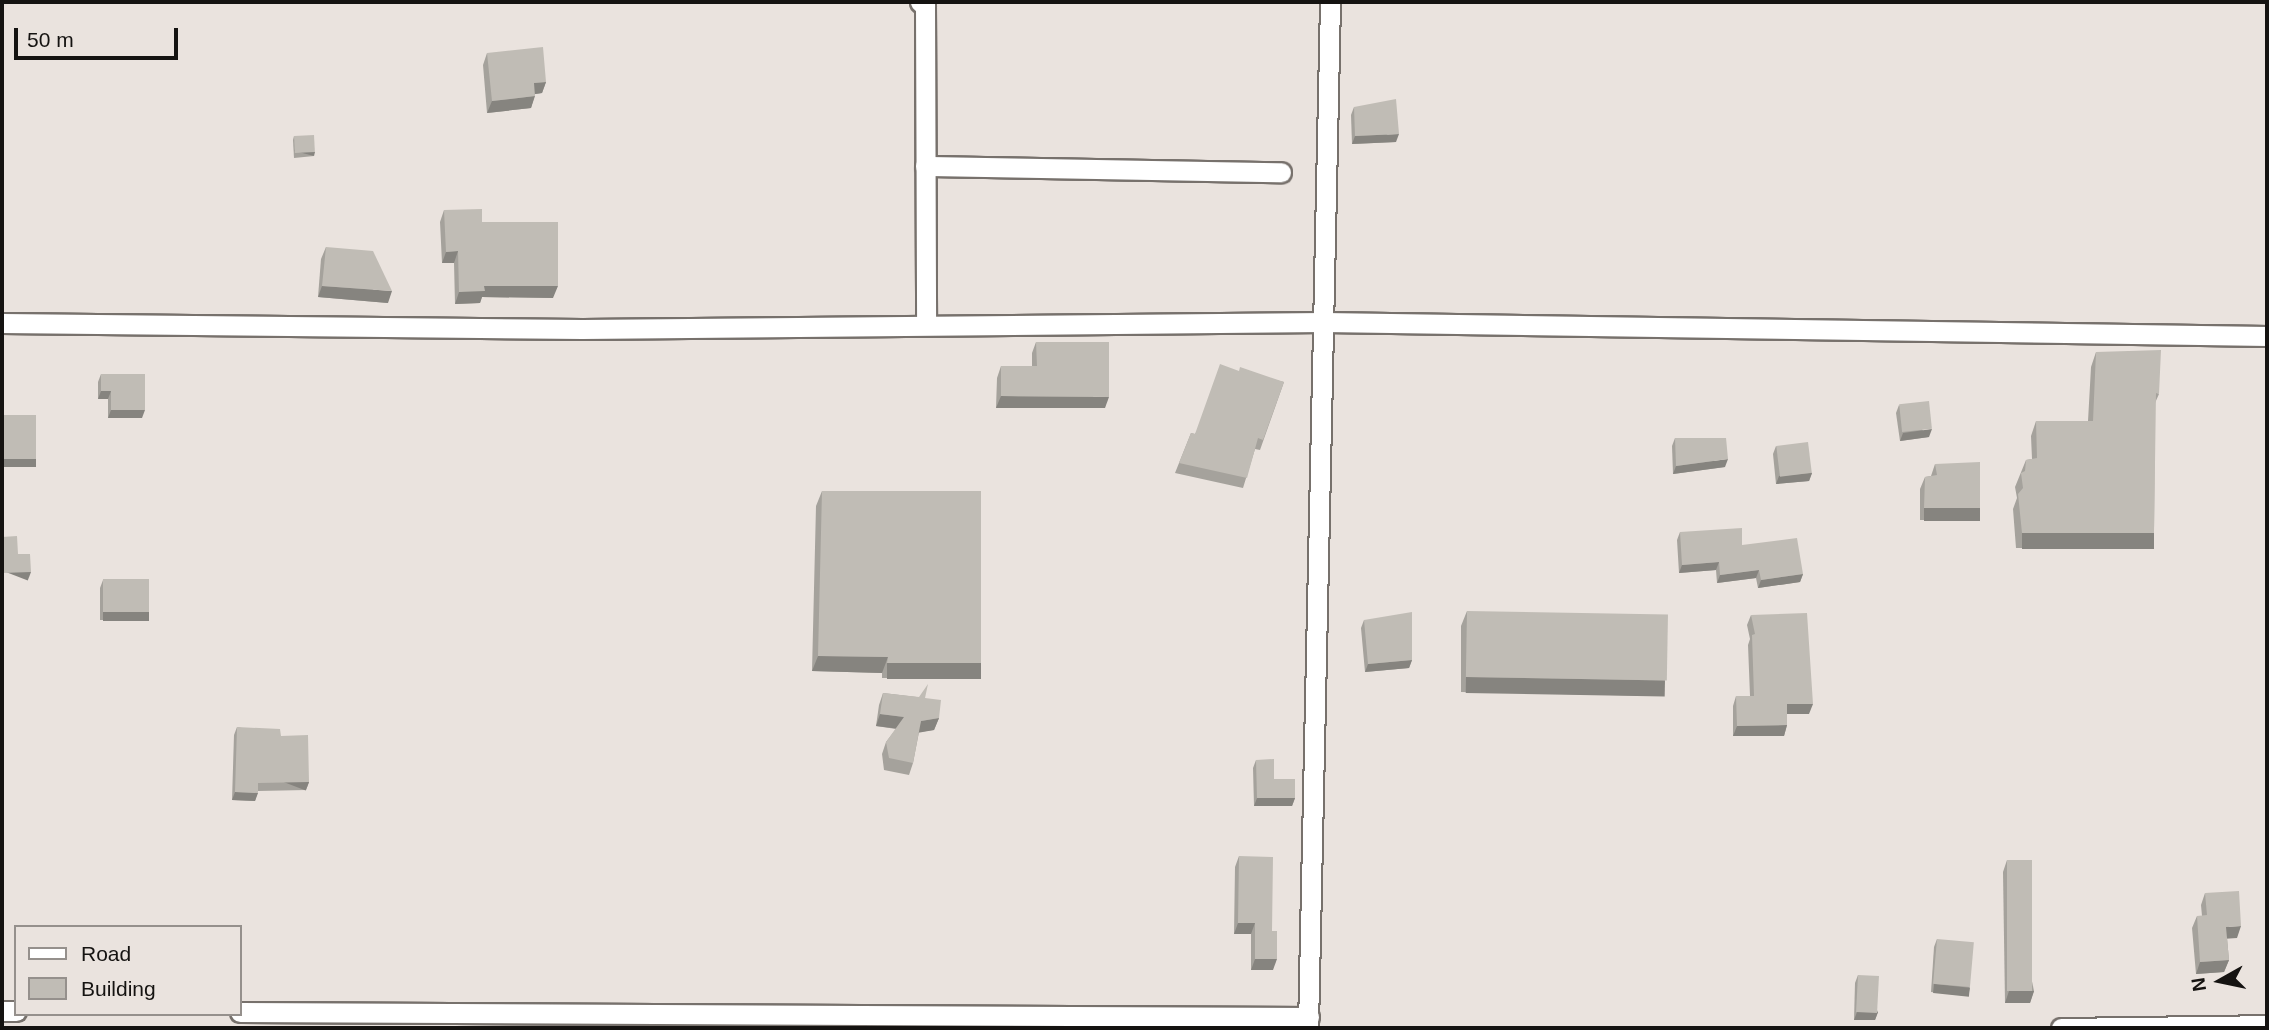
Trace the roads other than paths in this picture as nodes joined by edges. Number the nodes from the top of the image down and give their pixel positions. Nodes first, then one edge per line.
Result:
1 (920, 2) edge
2 (1330, 2) edge
3 (925, 166) junction
4 (1281, 172) dead end
5 (1324, 322) junction
6 (2, 323) edge
7 (926, 325) junction
8 (2267, 336) edge
9 (242, 1012) edge
10 (1308, 1023) edge
11 (2267, 1025) edge
12 (2061, 1028) edge

1 - 3 street
2 - 5 street
3 - 4 street
3 - 7 street
5 - 7 street
5 - 8 street
5 - 10 street
6 - 7 street
9 - 10 street
11 - 12 street

